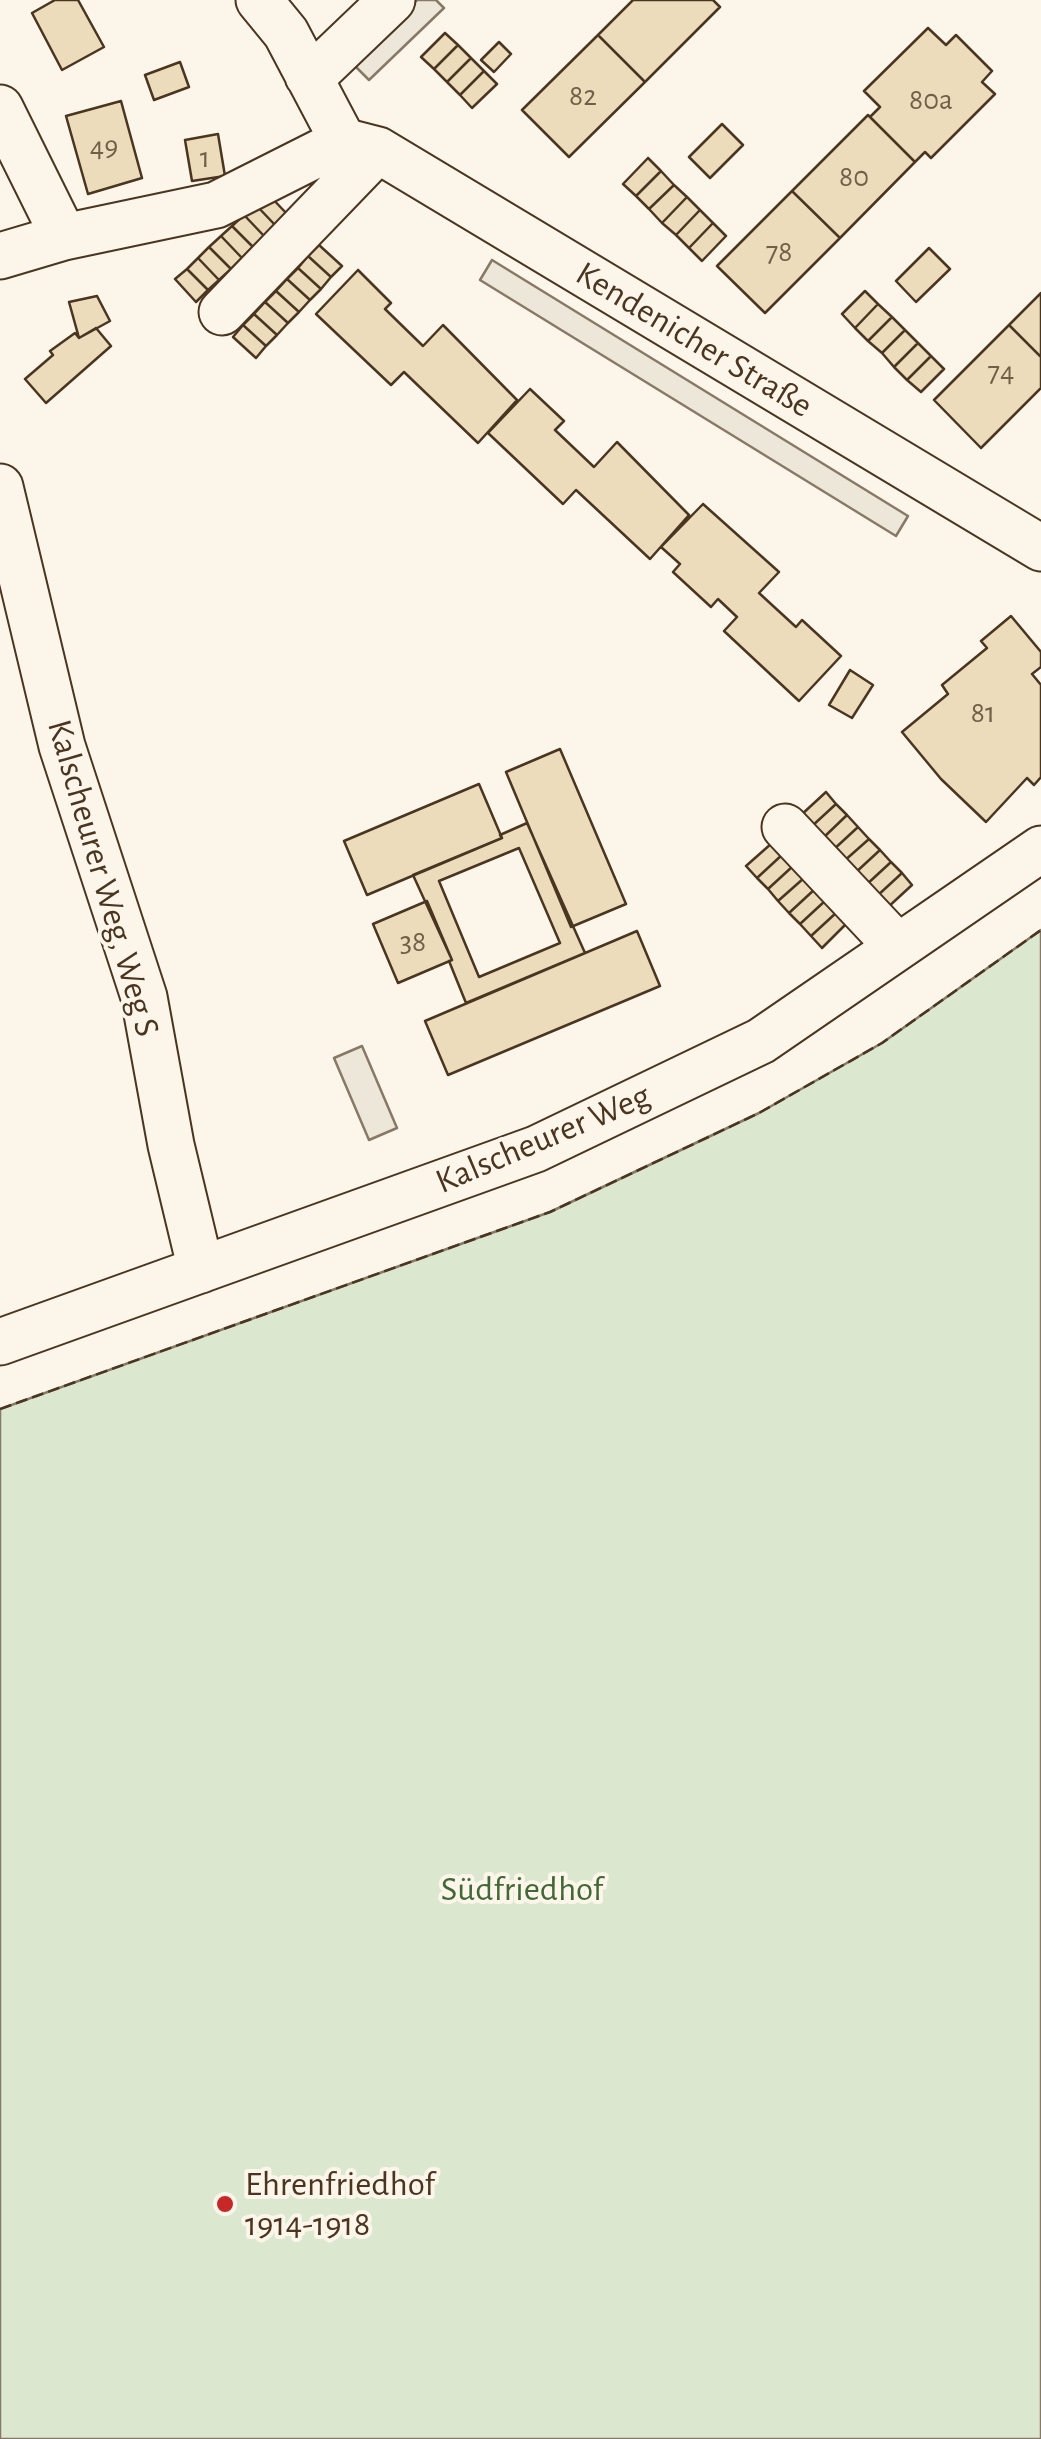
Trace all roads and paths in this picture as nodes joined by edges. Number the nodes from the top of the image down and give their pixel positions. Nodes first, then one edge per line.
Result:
1 (259, 0) edge
2 (392, 0) edge
3 (308, 76) junction
4 (0, 108) edge
5 (360, 145) junction
6 (64, 237) junction
7 (0, 256) edge
8 (222, 312) dead end
9 (0, 487) edge
10 (1041, 548) edge
11 (784, 827) dead end
12 (1041, 849) edge
13 (898, 948) junction
14 (201, 1270) junction
15 (0, 1342) edge

1 - 3 street
2 - 3 street
3 - 5 street
4 - 6 street
5 - 6 street
5 - 8 street
5 - 10 street, Kendenicher Straße
6 - 7 street
9 - 14 street, Kalscheurer Weg, Weg S
11 - 13 street
12 - 13 street, Kalscheurer Weg
13 - 14 street, Kalscheurer Weg
14 - 15 street, Kalscheurer Weg

